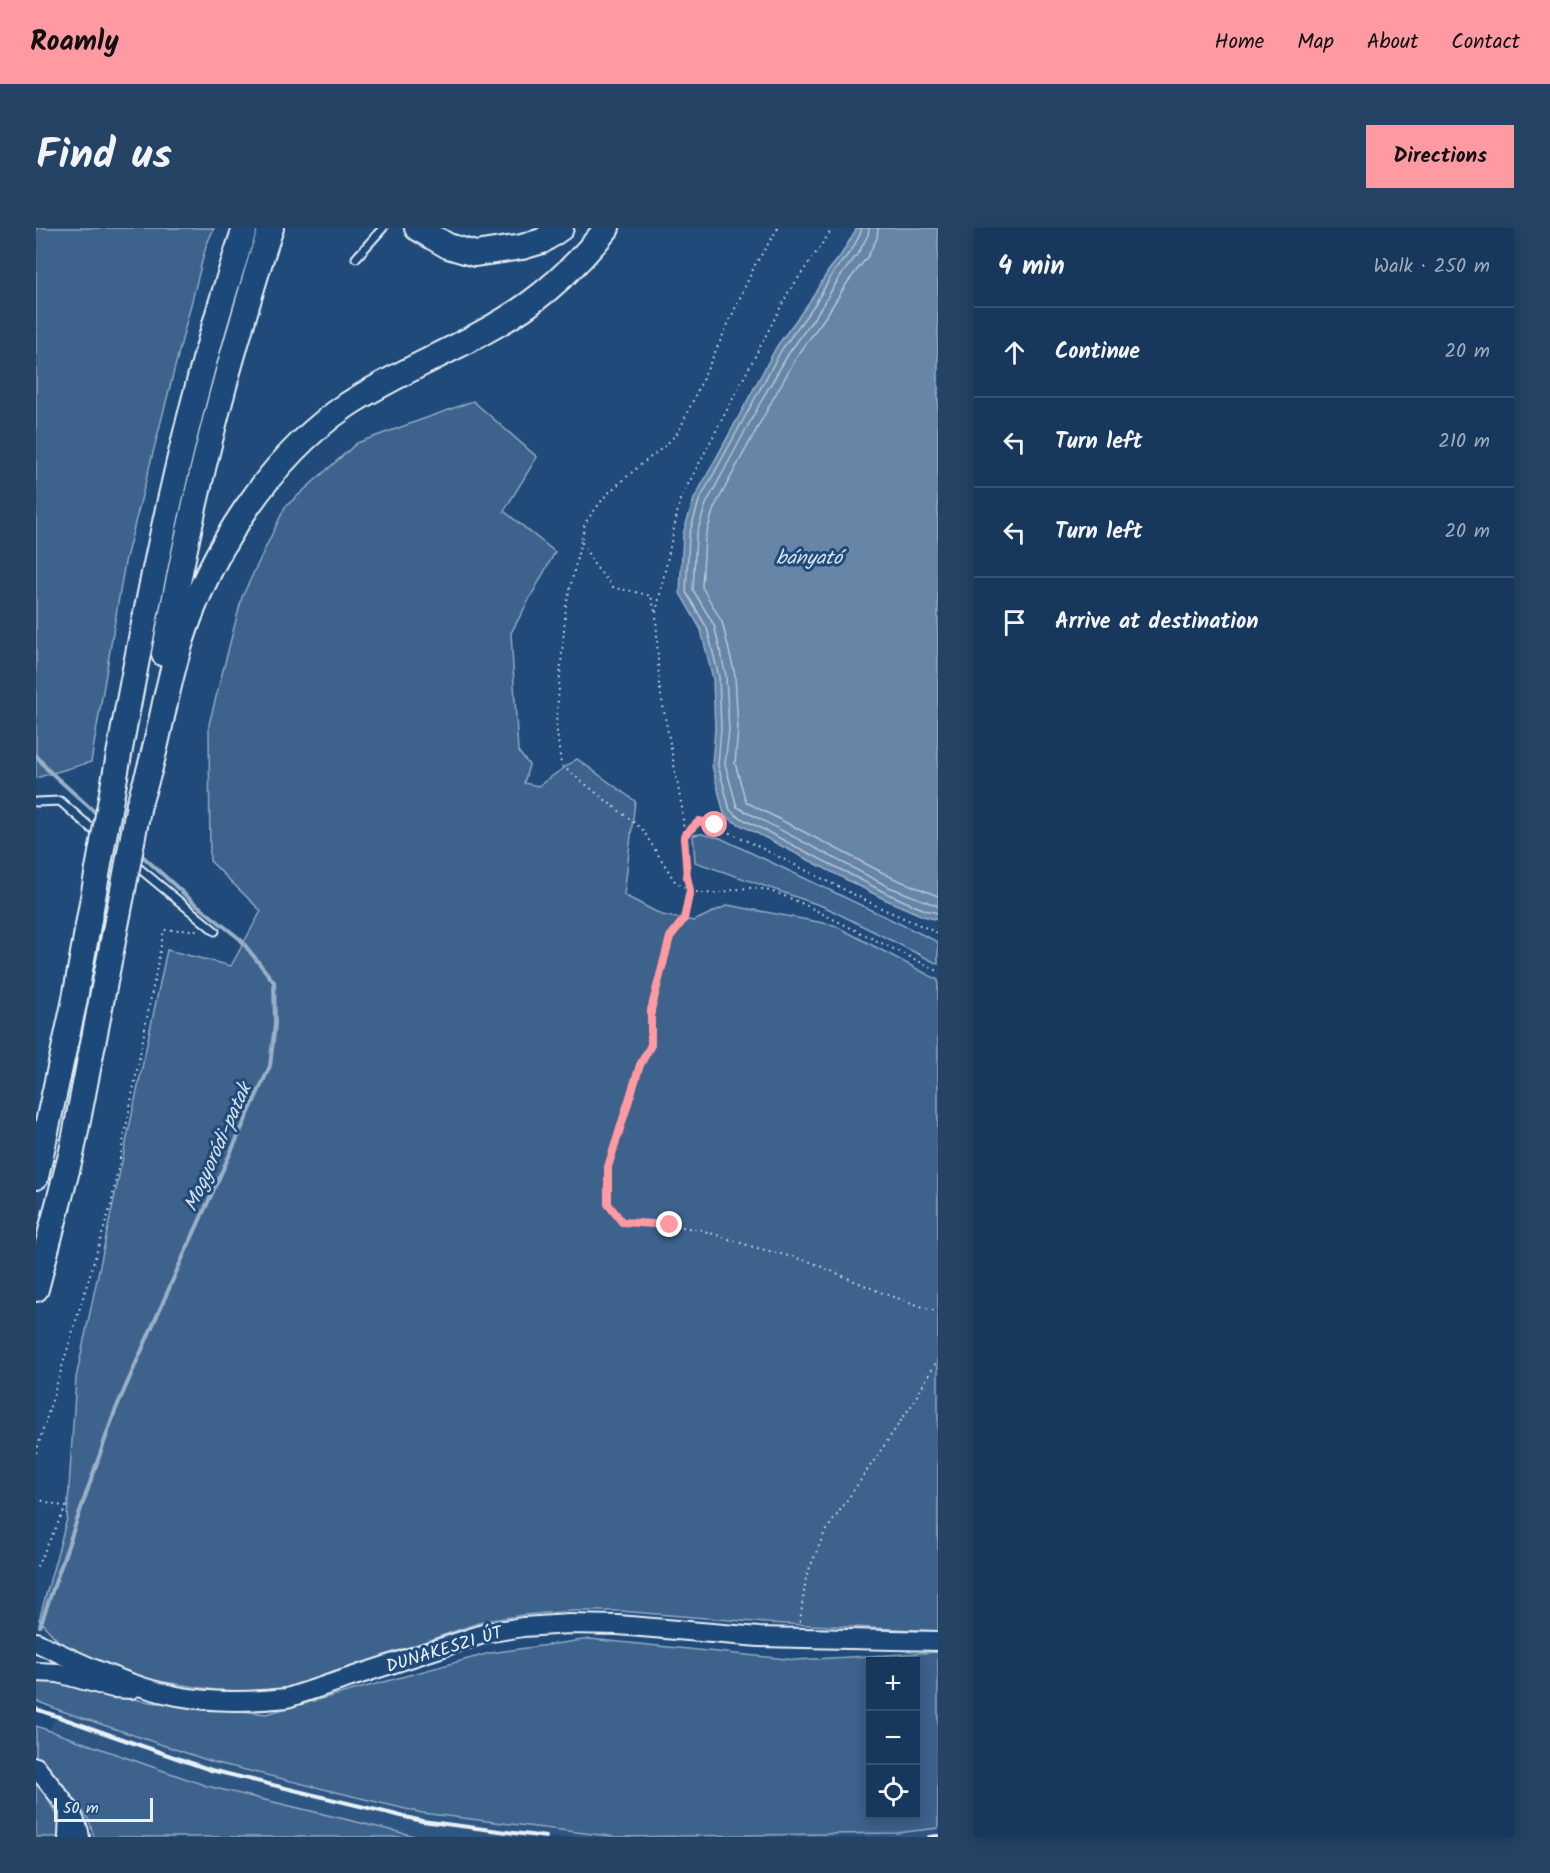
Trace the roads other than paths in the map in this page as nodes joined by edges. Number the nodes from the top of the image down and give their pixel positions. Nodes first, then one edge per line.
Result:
1 (245, 228) edge
2 (271, 228) edge
3 (383, 228) edge
4 (417, 228) edge
5 (561, 228) edge
6 (607, 228) edge
7 (356, 258) dead end
8 (36, 802) edge
9 (139, 804) junction
10 (106, 841) dead end
11 (124, 856) dead end
12 (215, 931) road end
13 (36, 1177) edge
14 (36, 1289) edge
15 (938, 1641) edge
16 (36, 1642) edge
17 (36, 1672) edge
18 (145, 1688) junction
19 (36, 1767) edge
20 (70, 1811) joint
21 (78, 1836) edge

1 - 13 highway, bridge
2 - 9 highway
3 - 7 lane
4 - 5 highway
6 - 9 highway
8 - 10 lane
9 - 14 highway, bridge
11 - 12 lane
15 - 18 street, DUNAKESZI ÚT
16 - 18 street, DUNAKESZI ÚT
17 - 18 street
19 - 20 street
20 - 21 main road

